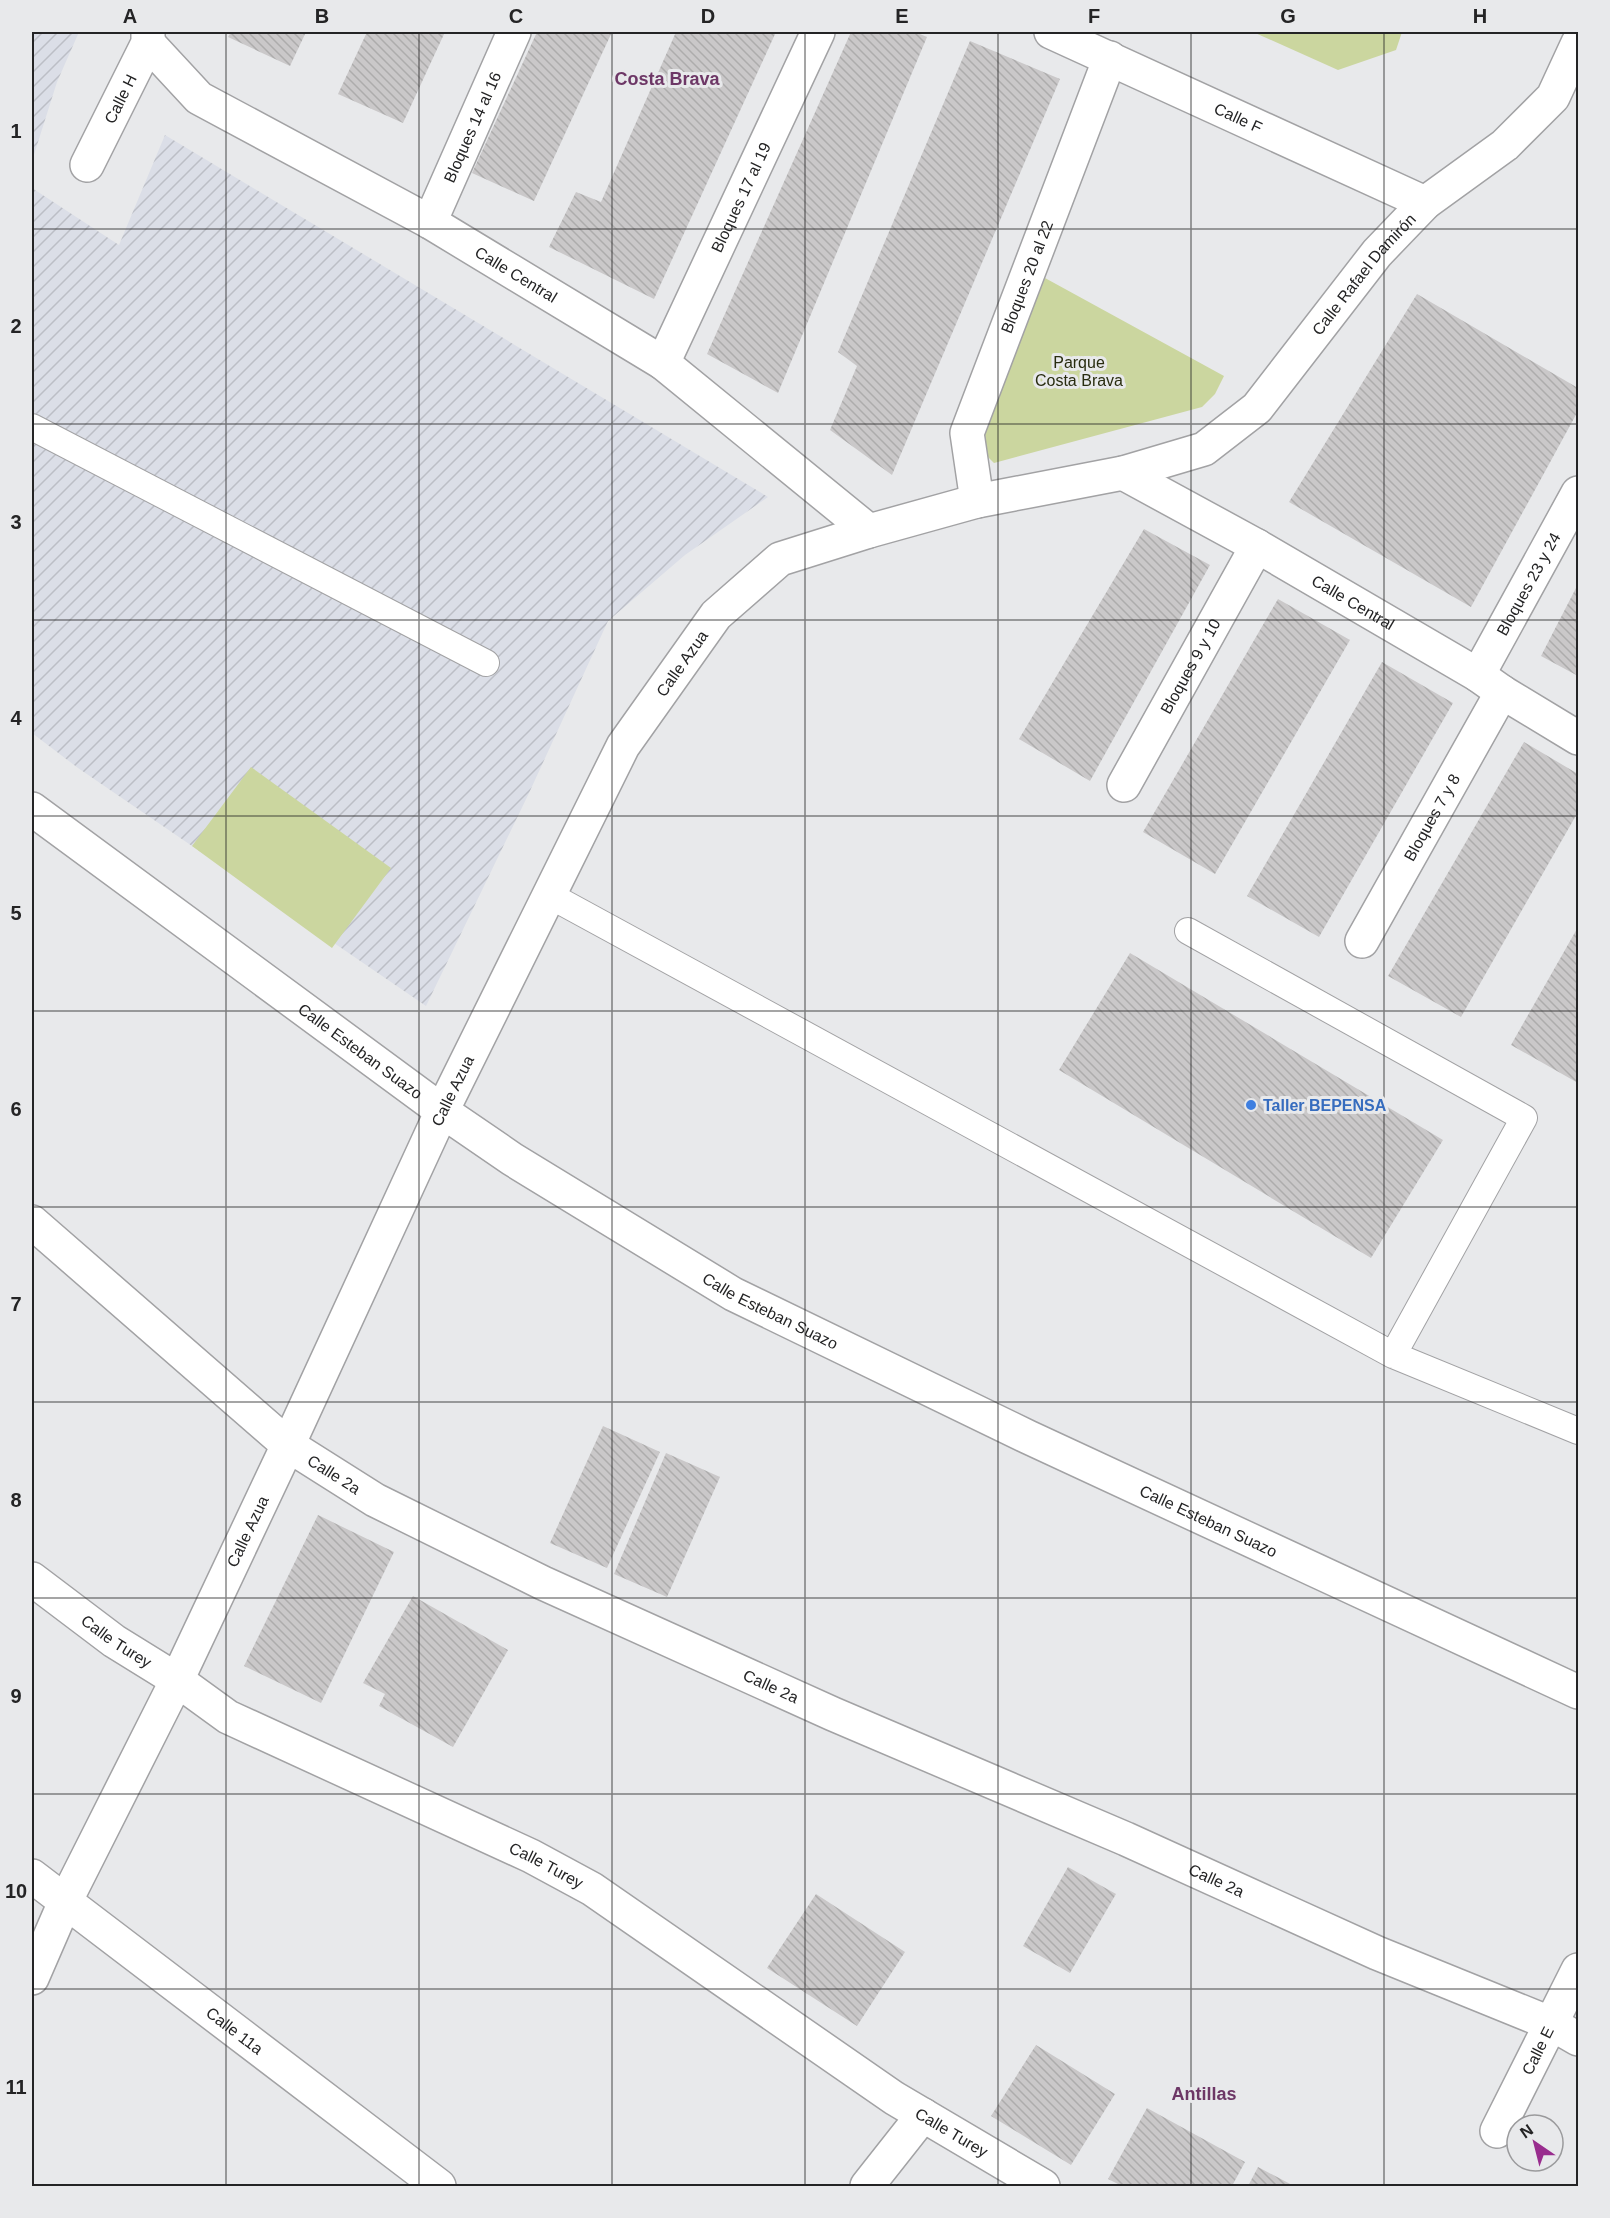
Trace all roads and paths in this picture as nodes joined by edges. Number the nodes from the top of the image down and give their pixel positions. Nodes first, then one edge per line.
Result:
1 (514, 32) edge
2 (818, 32) edge
3 (1051, 32) edge
4 (148, 37) edge
5 (1578, 43) edge
6 (1110, 58) junction
7 (87, 165) dead end
8 (1425, 203) junction
9 (430, 222) junction
10 (663, 363) junction
11 (32, 427) edge
12 (1123, 473) junction
13 (1578, 493) edge
14 (977, 501) junction
15 (869, 531) junction
16 (1257, 546) junction
17 (486, 663) dead end
18 (1490, 684) junction
19 (1578, 738) edge
20 (1124, 785) dead end
21 (32, 809) edge
22 (549, 895) junction
23 (1188, 931) dead end
24 (1362, 941) dead end
25 (442, 1111) junction
26 (32, 1222) edge
27 (1393, 1355) junction
28 (1578, 1431) edge
29 (288, 1444) junction
30 (32, 1579) edge
31 (177, 1680) junction
32 (1578, 1692) edge
33 (32, 1876) edge
34 (65, 1902) junction
35 (1578, 1971) edge
36 (32, 1978) edge
37 (1565, 2031) edge
38 (923, 2115) junction
39 (1497, 2131) dead end
40 (439, 2187) edge
41 (867, 2187) edge
42 (1043, 2187) edge

1 - 9 street, Bloques 14 al 16
2 - 10 street, Bloques 17 al 19
3 - 6 street, Calle F
4 - 7 street, Calle H
4 - 9 street, Calle Central
5 - 8 street, Calle Rafael Damirón
6 - 8 street, Calle F
6 - 14 street, Bloques 20 al 22
8 - 12 street, Calle Rafael Damirón
9 - 10 street, Calle Central
10 - 15 street, Calle Central
11 - 17 lane
12 - 14 street, Calle Azua
12 - 16 street, Calle Central
13 - 18 street, Bloques 23 y 24
14 - 15 street, Calle Azua
15 - 22 street, Calle Azua
16 - 18 street, Calle Central
16 - 20 street, Bloques 9 y 10
18 - 19 street, Calle Central
18 - 24 street, Bloques 7 y 8
21 - 25 street, Calle Esteban Suazo
22 - 25 street, Calle Azua
22 - 27 lane
23 - 27 lane
25 - 29 street, Calle Azua
25 - 32 street, Calle Esteban Suazo
26 - 29 street, Calle 2a
27 - 28 lane
29 - 31 street, Calle Azua
29 - 37 street, Calle 2a
30 - 31 street, Calle Turey
31 - 34 street, Calle Azua
31 - 38 street, Calle Turey
33 - 34 street, Calle 11a
34 - 36 street, Calle Azua
34 - 40 street, Calle 11a
35 - 37 street, Calle E
37 - 39 street, Calle E
38 - 41 street
38 - 42 street, Calle Turey

